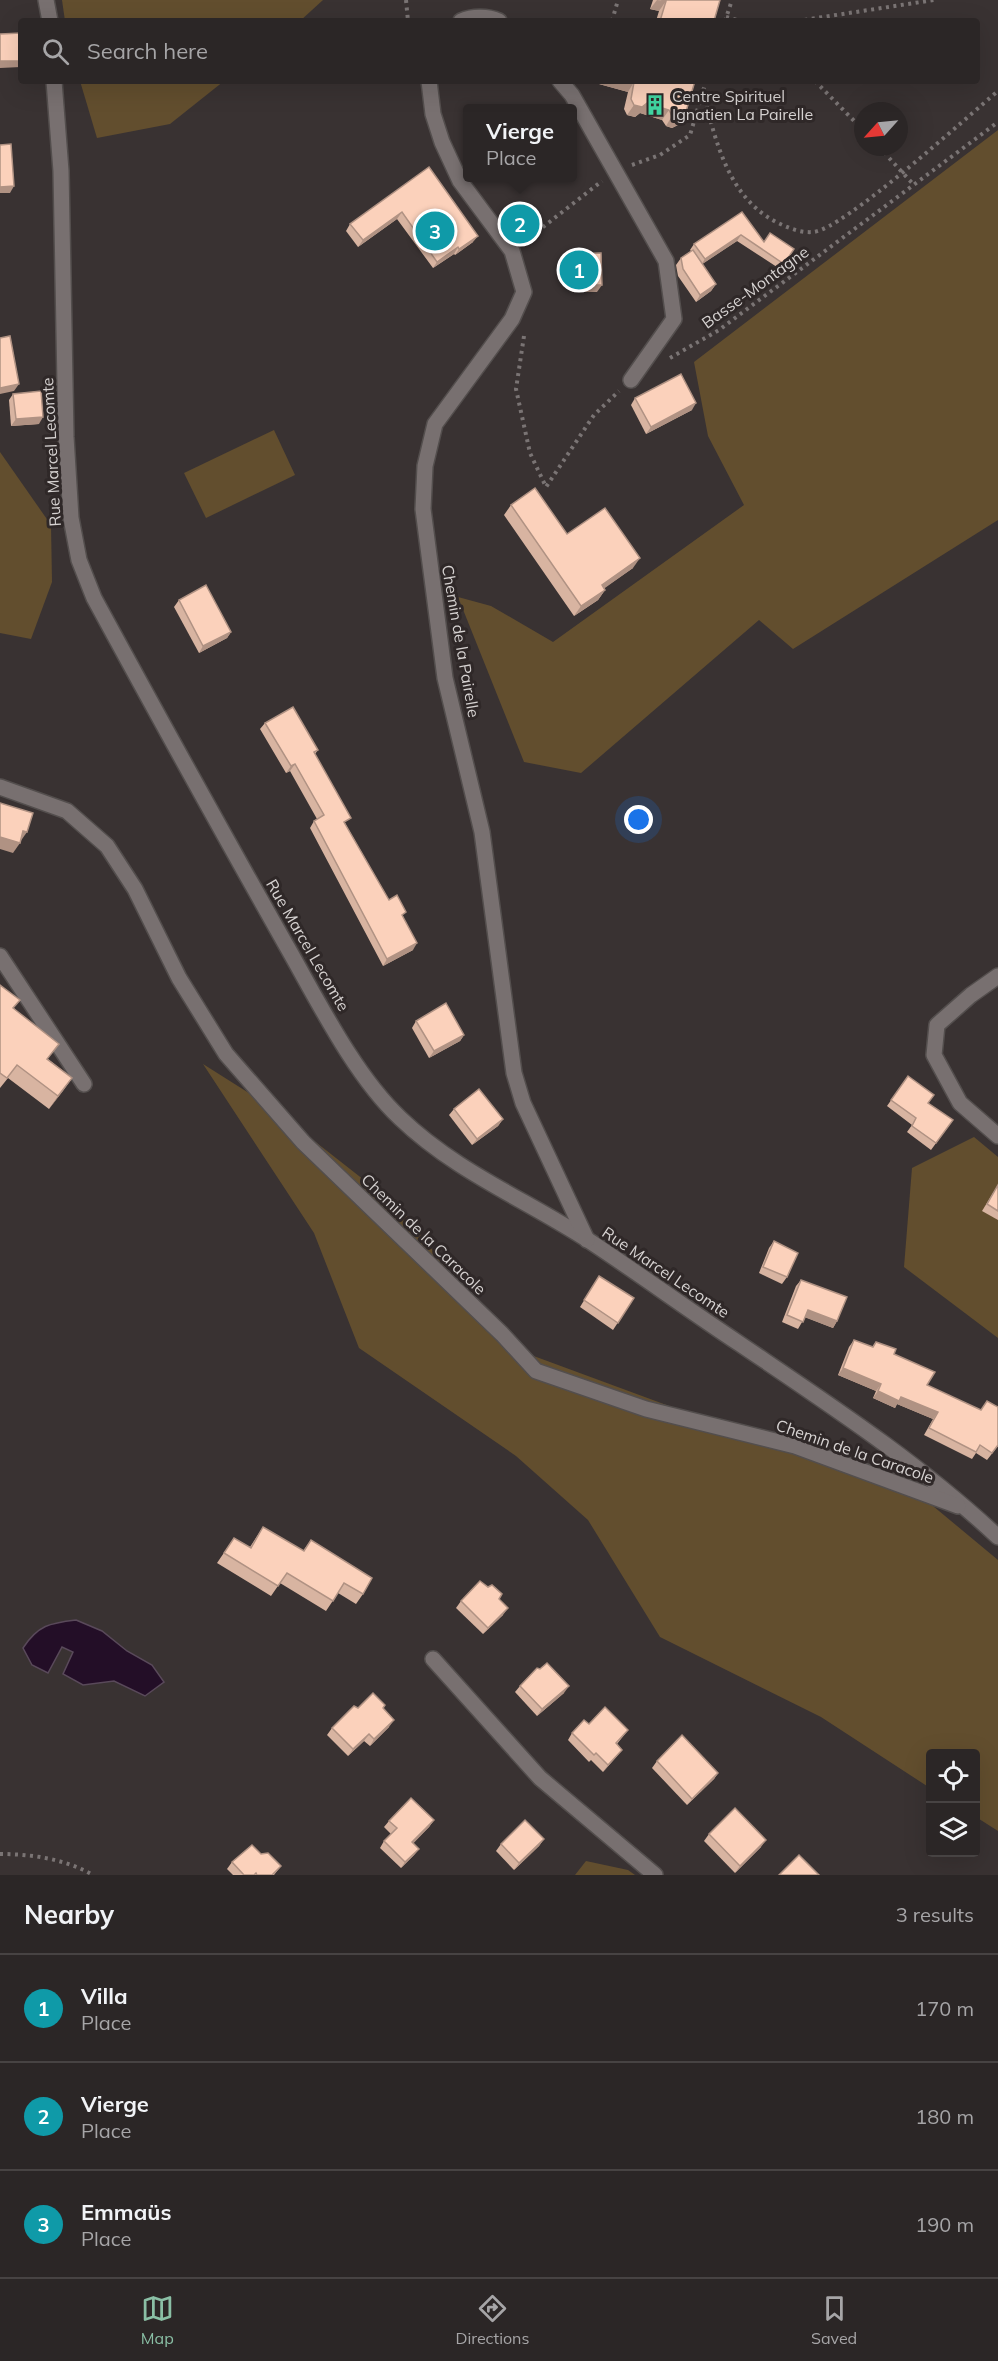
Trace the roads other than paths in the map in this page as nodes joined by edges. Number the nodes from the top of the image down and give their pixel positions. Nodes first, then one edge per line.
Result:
1 (46, 0) edge
2 (49, 18) edge
3 (468, 18) edge
4 (492, 18) edge
5 (54, 84) edge
6 (429, 84) edge
7 (563, 84) edge
8 (577, 104) edge
9 (577, 104) edge
10 (631, 380) road end
11 (0, 787) edge
12 (0, 956) edge
13 (998, 976) edge
14 (84, 1084) dead end
15 (998, 1136) edge
16 (587, 1240) junction
17 (970, 1511) junction
18 (998, 1527) edge
19 (998, 1537) edge
20 (433, 1659) dead end
21 (656, 1875) edge

1 - 2 street
3 - 4 street
5 - 16 street, Rue Marcel Lecomte
6 - 16 street, Chemin de la Pairelle
7 - 8 street
9 - 10 street
11 - 17 street, Chemin de la Caracole
12 - 14 street
13 - 15 street
16 - 17 street, Rue Marcel Lecomte
17 - 18 street
17 - 19 street, Rue Marcel Lecomte
20 - 21 street

